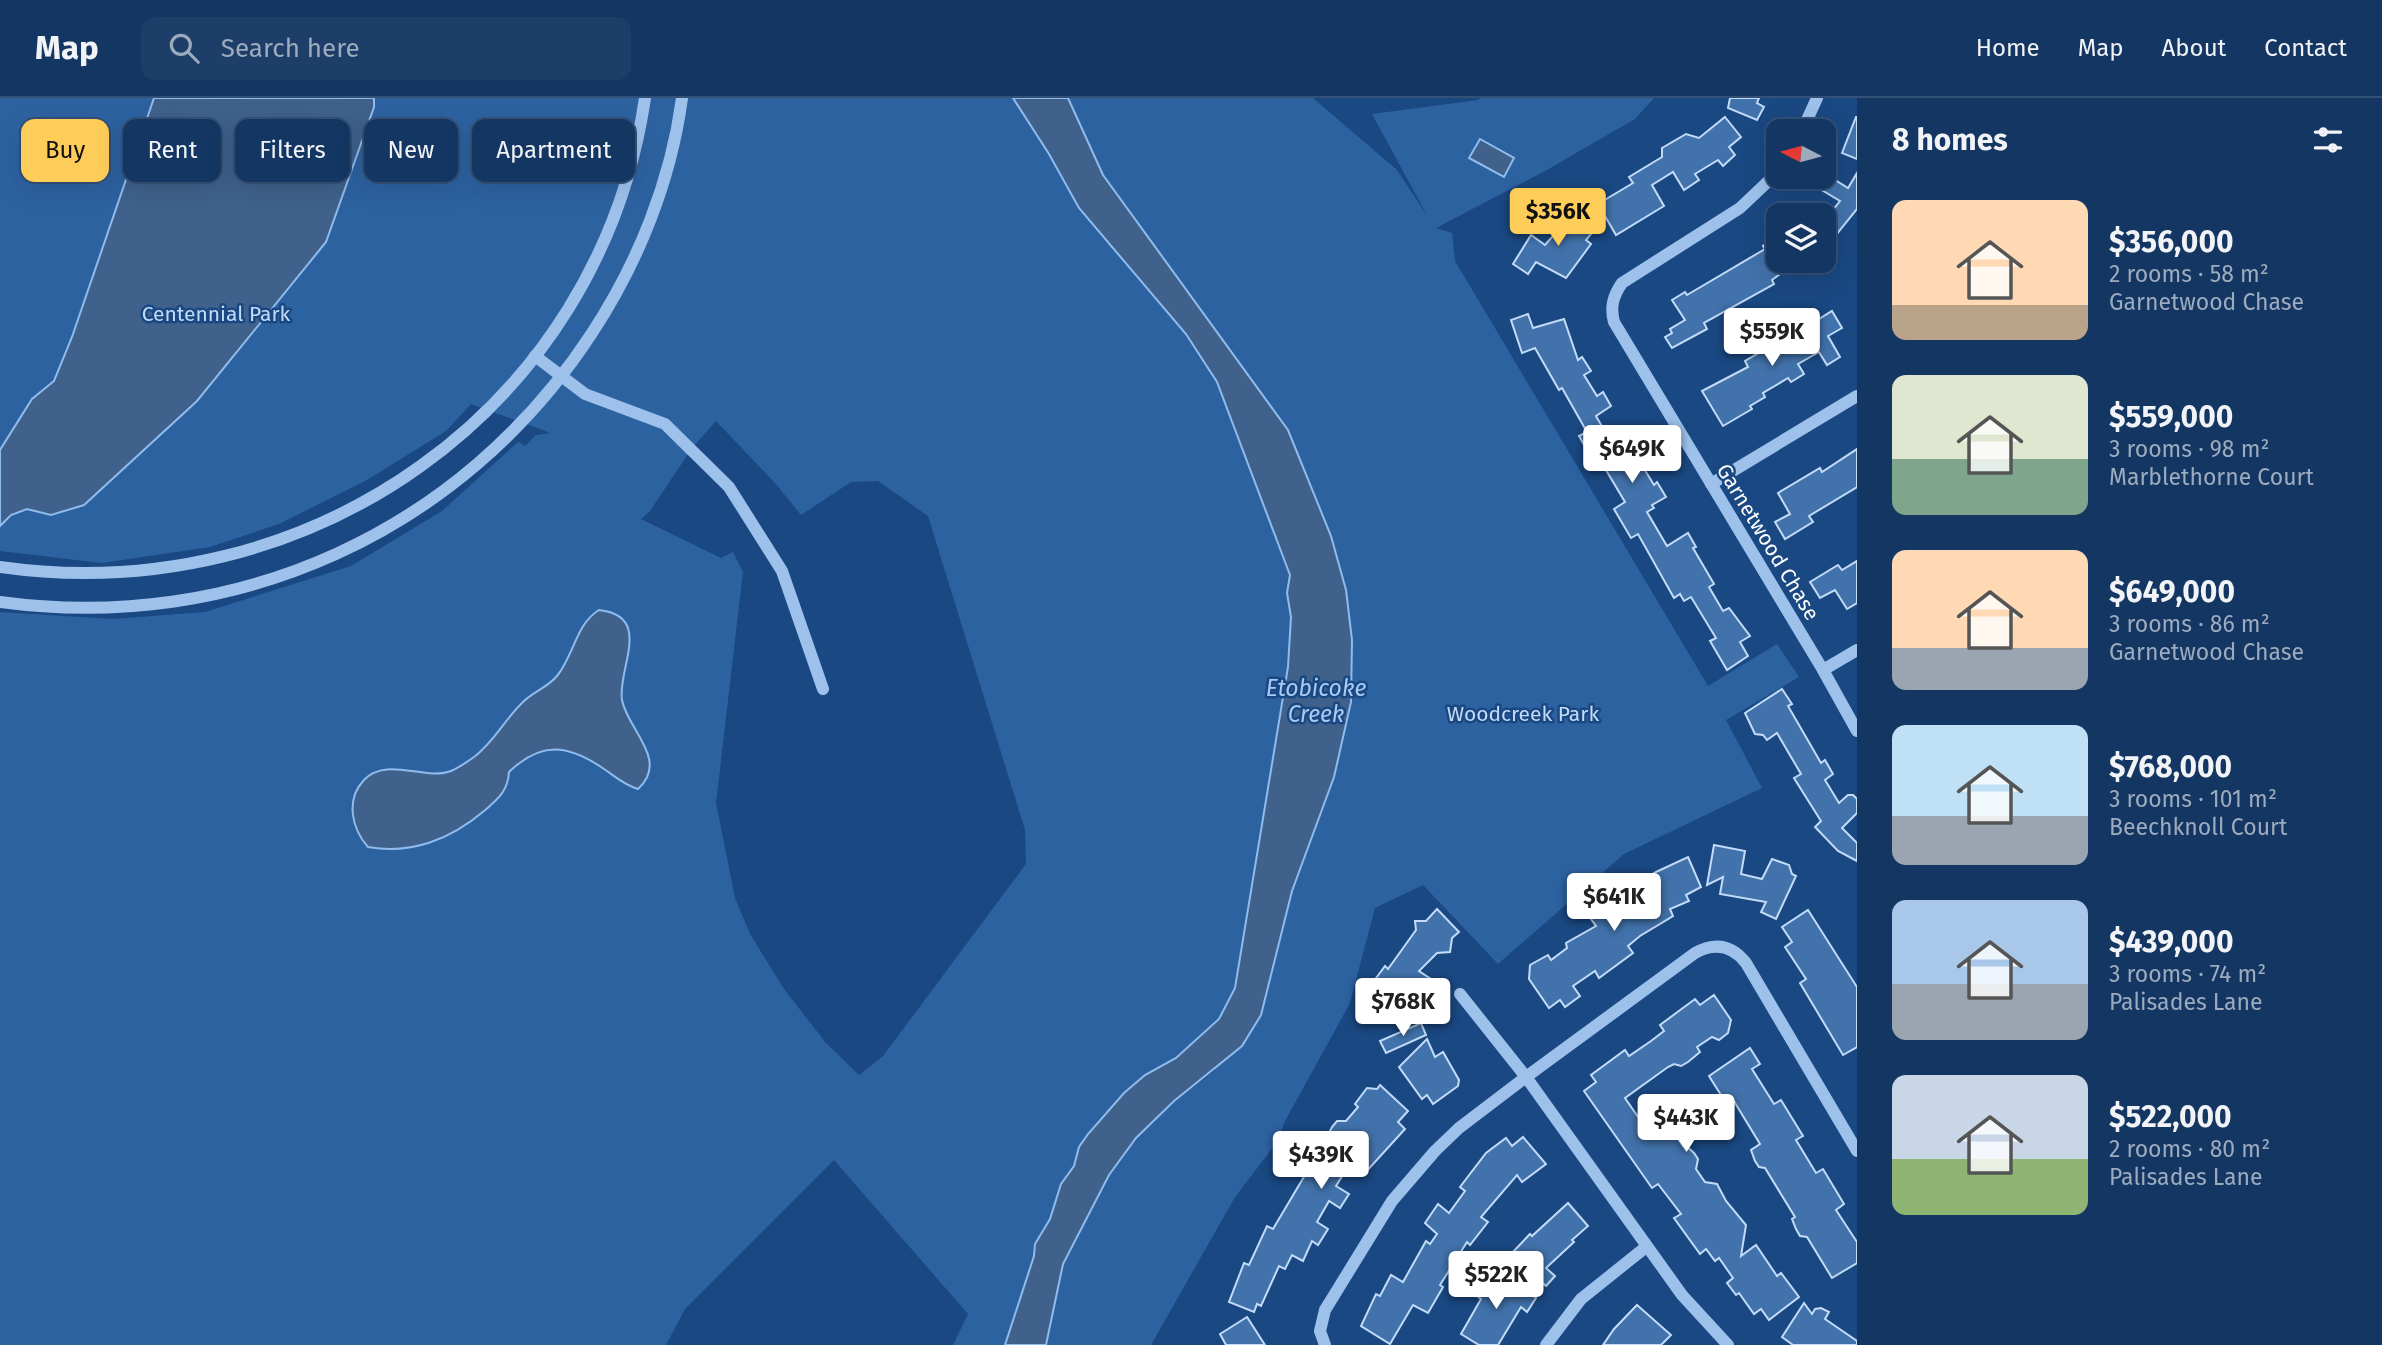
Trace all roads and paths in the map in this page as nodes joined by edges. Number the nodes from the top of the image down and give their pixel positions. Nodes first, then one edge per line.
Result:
1 (645, 98) edge
2 (682, 98) edge
3 (1818, 98) edge
4 (1808, 119) edge
5 (1766, 184) edge
6 (535, 356) junction
7 (562, 376) junction
8 (1857, 396) edge
9 (1711, 484) junction
10 (0, 567) edge
11 (0, 602) edge
12 (1857, 650) edge
13 (1823, 670) junction
14 (823, 689) dead end
15 (1857, 731) edge
16 (1460, 994) dead end
17 (1526, 1077) junction
18 (1857, 1152) edge
19 (1646, 1247) junction
20 (1325, 1345) edge
21 (1546, 1345) edge
22 (1728, 1345) edge

1 - 6 street
2 - 7 street
3 - 4 street
5 - 9 street, Garnetwood Chase
6 - 7 street
6 - 10 street
7 - 11 street
7 - 14 street
8 - 9 street
9 - 13 street, Garnetwood Chase
12 - 13 street
13 - 15 street, Garnetwood Chase
16 - 17 street
17 - 18 street
17 - 19 street
17 - 20 street
19 - 21 street
19 - 22 street

